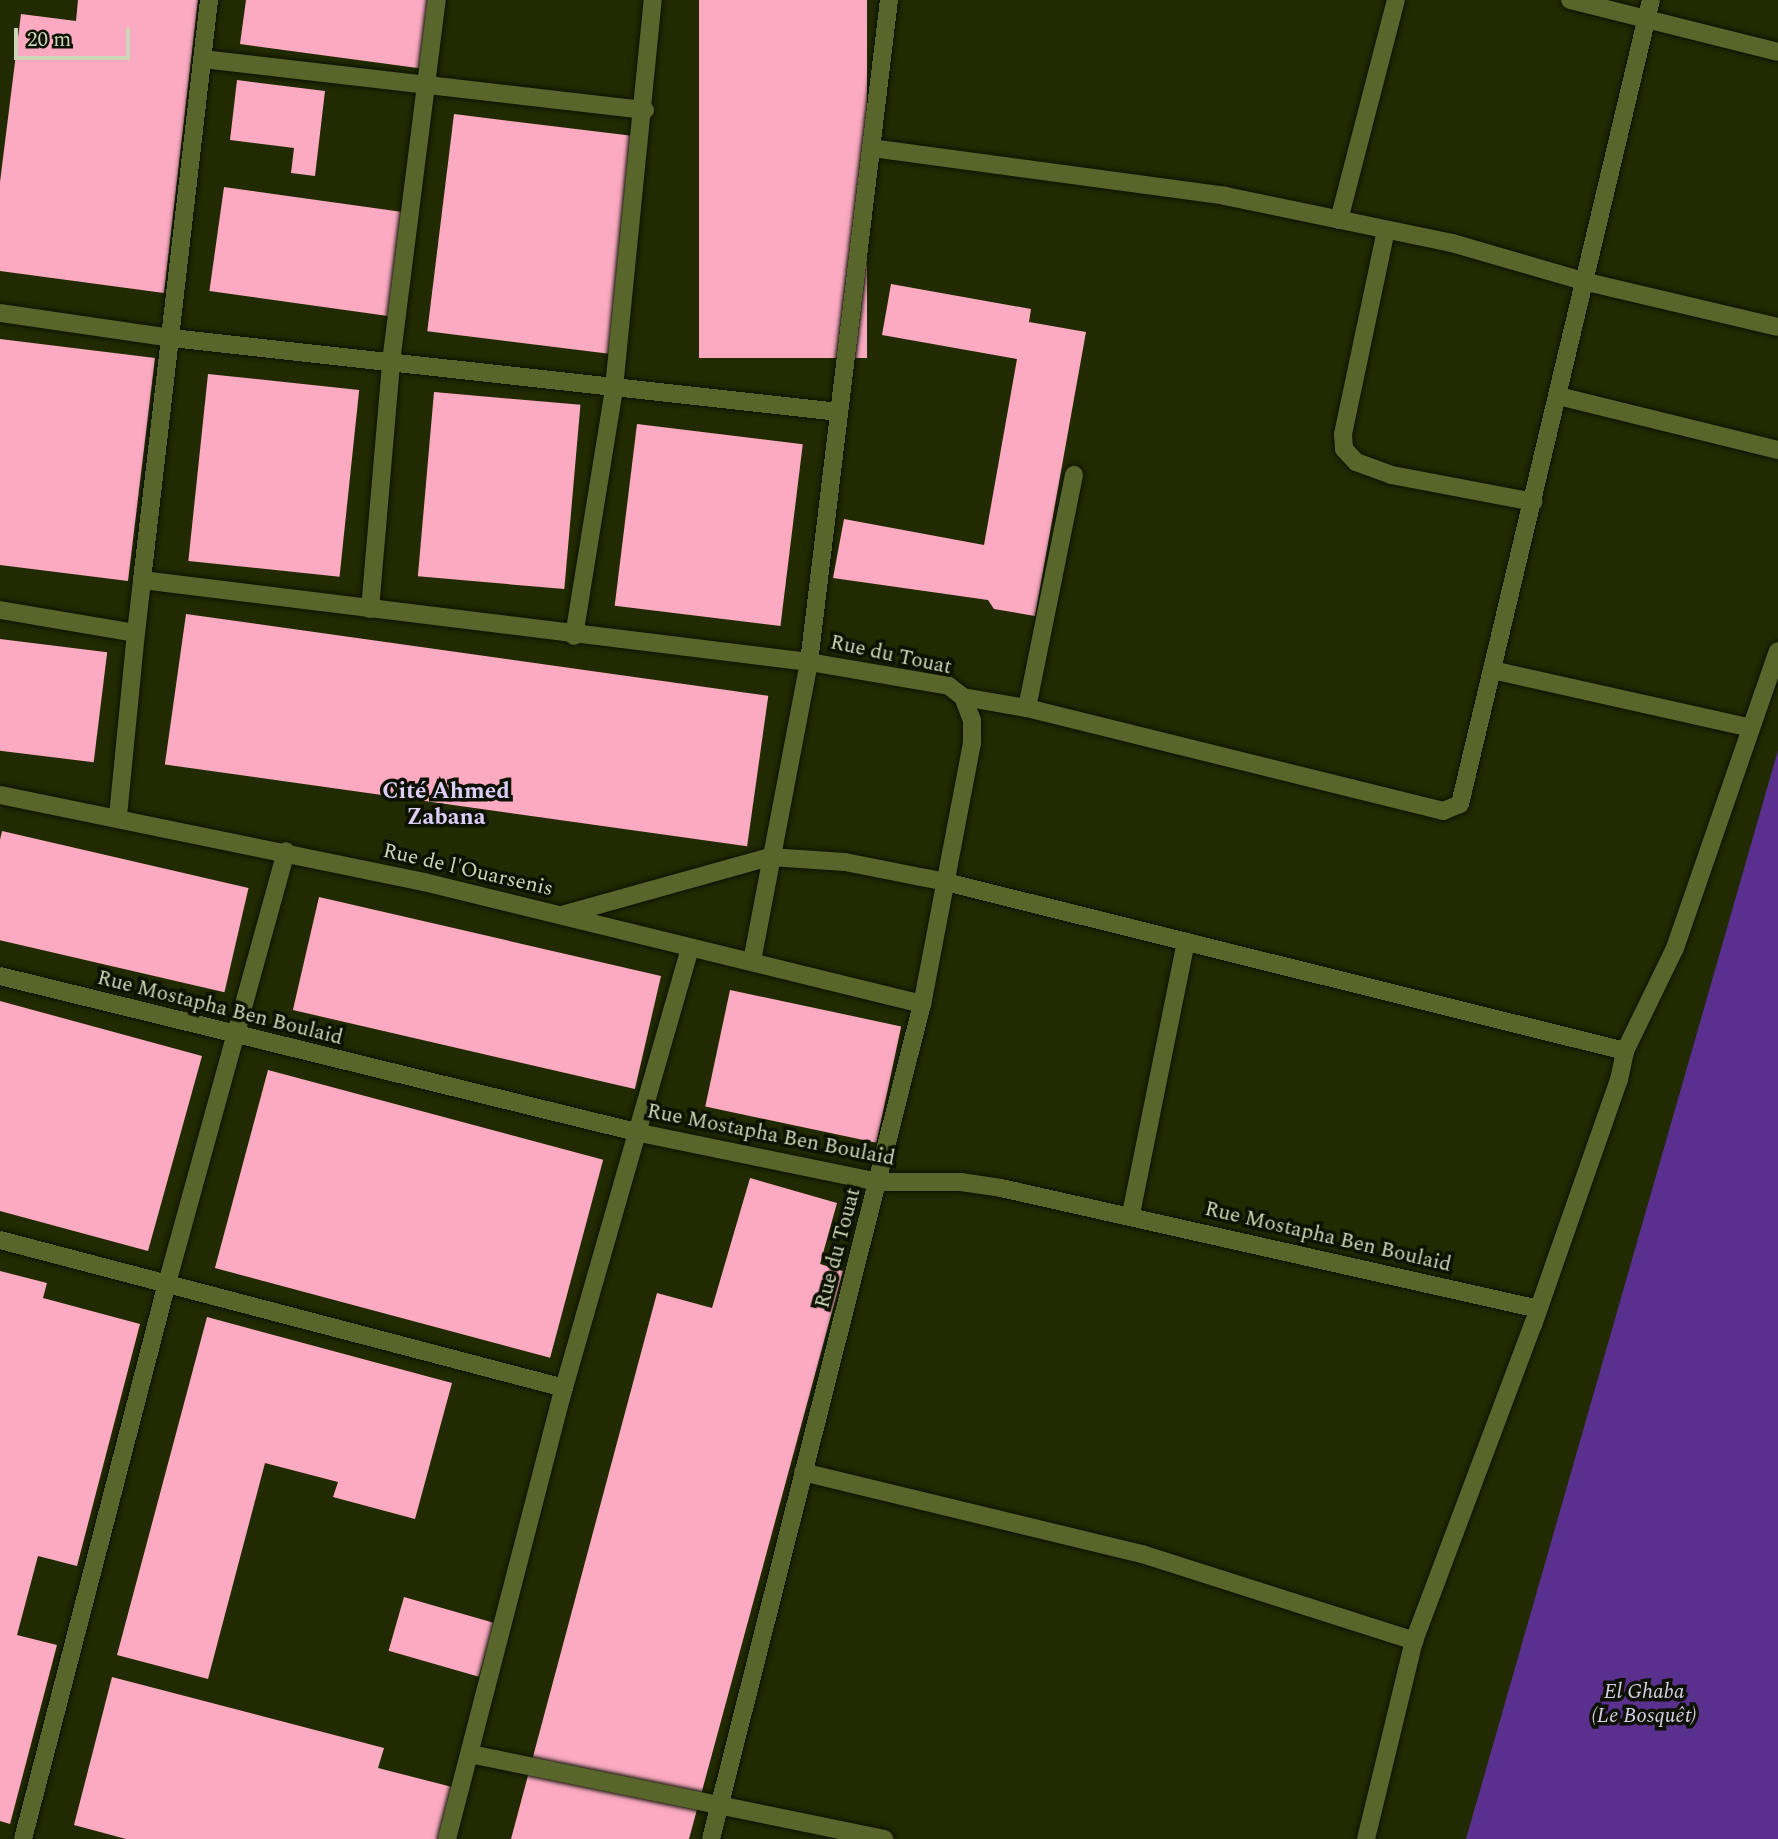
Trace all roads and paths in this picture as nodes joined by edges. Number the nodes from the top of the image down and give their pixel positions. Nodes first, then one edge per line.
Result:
1 (209, 0) edge
2 (437, 0) edge
3 (653, 0) edge
4 (889, 0) edge
5 (1396, 0) edge
6 (1570, 0) edge
7 (1651, 0) edge
8 (1647, 19) junction
9 (1778, 52) edge
10 (203, 59) junction
11 (428, 84) junction
12 (645, 110) junction
13 (872, 148) junction
14 (1339, 220) junction
15 (1386, 230) junction
16 (1583, 281) junction
17 (0, 313) edge
18 (1778, 327) edge
19 (172, 338) junction
20 (391, 362) junction
21 (614, 388) junction
22 (1558, 396) junction
23 (839, 412) junction
24 (1778, 450) edge
25 (1074, 475) dead end
26 (1533, 502) junction
27 (142, 580) junction
28 (370, 609) junction
29 (0, 610) edge
30 (136, 633) junction
31 (574, 636) junction
32 (1778, 651) edge
33 (809, 662) junction
34 (1492, 670) junction
35 (963, 697) junction
36 (1027, 708) junction
37 (1748, 727) junction
38 (0, 795) edge
39 (118, 816) junction
40 (286, 851) junction
41 (770, 857) junction
42 (946, 882) junction
43 (562, 915) junction
44 (1186, 941) junction
45 (690, 948) junction
46 (752, 961) junction
47 (0, 976) edge
48 (922, 1004) junction
49 (234, 1037) junction
50 (1625, 1051) junction
51 (640, 1133) junction
52 (878, 1182) junction
53 (1131, 1214) junction
54 (0, 1240) edge
55 (166, 1287) junction
56 (1539, 1309) junction
57 (564, 1388) junction
58 (803, 1472) junction
59 (1414, 1641) junction
60 (470, 1754) junction
61 (720, 1804) junction
62 (23, 1839) edge
63 (447, 1839) edge
64 (711, 1839) edge
65 (884, 1839) edge
66 (1366, 1839) edge

1 - 10 street
2 - 11 street
3 - 12 street
4 - 13 street
5 - 14 street
6 - 8 street
7 - 8 street
8 - 9 street
8 - 16 street
10 - 11 street
10 - 19 street
11 - 12 street
11 - 20 street
12 - 21 street
13 - 14 street
13 - 23 street
14 - 15 street
15 - 16 street
15 - 26 street
16 - 18 street
16 - 22 street
17 - 19 street
19 - 20 street
19 - 27 street
20 - 21 street
20 - 28 street
21 - 23 street
21 - 31 street
22 - 24 street
22 - 26 street
23 - 33 street
25 - 36 street
26 - 34 street
27 - 28 street, Rue du Touat
27 - 30 street
28 - 31 street, Rue du Touat
29 - 30 street
30 - 39 street
31 - 33 street, Rue du Touat
32 - 37 street
33 - 35 street, Rue du Touat
33 - 41 street
34 - 36 street
34 - 37 street
35 - 36 street
35 - 42 street, Rue du Touat
37 - 50 street
38 - 39 street, Rue de l'Ouarsenis
39 - 40 street, Rue de l'Ouarsenis
40 - 43 street, Rue de l'Ouarsenis
40 - 49 street
41 - 42 street
41 - 43 street
41 - 46 street
42 - 44 street
42 - 48 street, Rue du Touat
43 - 45 street, Rue de l'Ouarsenis
44 - 50 street
44 - 53 street
45 - 46 street, Rue de l'Ouarsenis
45 - 51 street
46 - 48 street, Rue de l'Ouarsenis
47 - 49 street, Rue Mostapha Ben Boulaid
48 - 52 street, Rue du Touat
49 - 51 street, Rue Mostapha Ben Boulaid
49 - 55 street
50 - 56 street
51 - 52 street, Rue Mostapha Ben Boulaid
51 - 57 street
52 - 53 street, Rue Mostapha Ben Boulaid
52 - 58 street, Rue du Touat
53 - 56 street, Rue Mostapha Ben Boulaid
54 - 55 street
55 - 57 street
55 - 62 street
56 - 59 street
57 - 60 street
58 - 59 street
58 - 61 street, Rue du Touat
59 - 66 street
60 - 61 street
60 - 63 street
61 - 64 street, Rue du Touat
61 - 65 street

